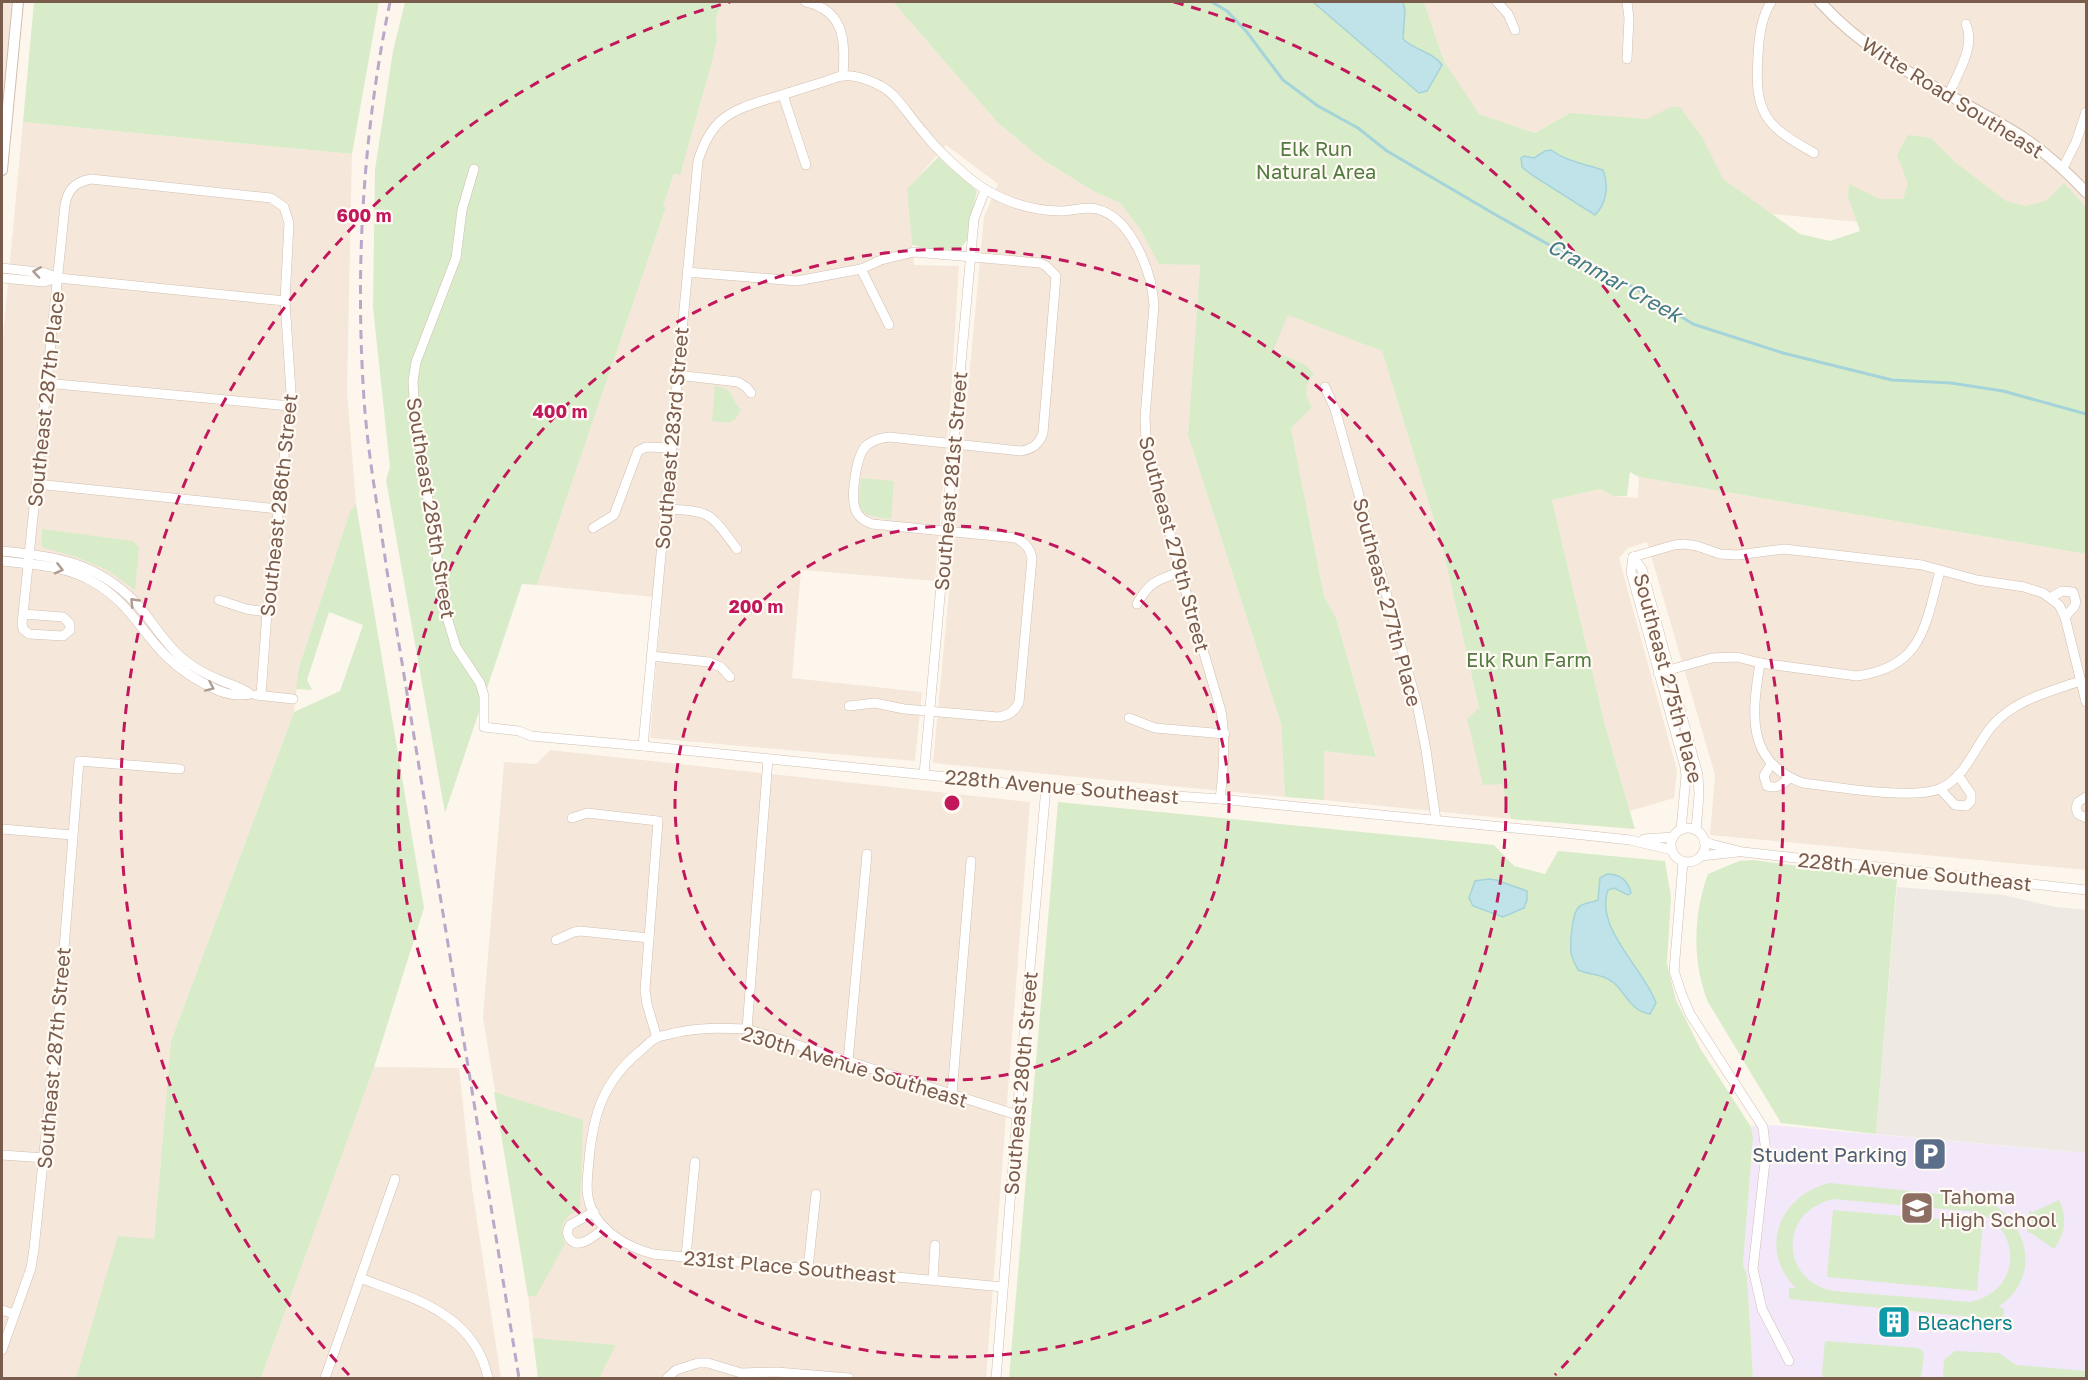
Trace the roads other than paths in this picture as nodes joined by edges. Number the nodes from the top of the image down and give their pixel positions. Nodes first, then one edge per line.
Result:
1 (18, 2) edge
2 (806, 2) edge
3 (1497, 2) edge
4 (1627, 2) edge
5 (1771, 2) edge
6 (1821, 2) edge
7 (1966, 24) dead end
8 (1515, 30) dead end
9 (1627, 59) dead end
10 (843, 76) junction
11 (783, 95) junction
12 (1948, 96) junction
13 (5, 108) edge
14 (2086, 111) edge
15 (1814, 153) dead end
16 (806, 165) dead end
17 (2063, 168) junction
18 (474, 169) dead end
19 (2, 170) edge
20 (985, 190) junction
21 (2086, 192) edge
22 (284, 207) joint
23 (971, 256) junction
24 (2, 268) edge
25 (861, 269) junction
26 (687, 272) junction
27 (2, 278) edge
28 (58, 278) junction
29 (285, 301) junction
30 (889, 325) dead end
31 (677, 375) junction
32 (46, 383) junction
33 (1325, 387) dead end
34 (751, 393) dead end
35 (290, 406) junction
36 (953, 445) junction
37 (672, 448) junction
38 (36, 484) junction
39 (279, 509) junction
40 (665, 509) junction
41 (593, 528) dead end
42 (946, 531) junction
43 (737, 549) dead end
44 (2, 551) edge
45 (1633, 557) junction
46 (28, 558) junction
47 (2, 561) edge
48 (1940, 571) junction
49 (1180, 572) junction
50 (2050, 598) junction
51 (219, 600) dead end
52 (1137, 604) dead end
53 (267, 612) junction
54 (23, 614) junction
55 (2065, 617) junction
56 (651, 656) junction
57 (1760, 663) junction
58 (1670, 670) junction
59 (1658, 673) junction
60 (730, 677) dead end
61 (2080, 681) junction
62 (261, 695) junction
63 (293, 699) dead end
64 (2086, 702) edge
65 (849, 706) dead end
66 (929, 712) junction
67 (1129, 718) dead end
68 (1225, 734) junction
69 (531, 736) joint
70 (643, 746) junction
71 (768, 759) junction
72 (1771, 764) junction
73 (180, 769) dead end
74 (924, 774) junction
75 (1958, 775) junction
76 (1789, 778) junction
77 (1046, 787) junction
78 (1940, 789) junction
79 (2086, 797) edge
80 (1220, 799) junction
81 (572, 818) dead end
82 (2086, 818) edge
83 (1436, 820) junction
84 (2, 829) edge
85 (1681, 830) junction
86 (1696, 830) junction
87 (72, 835) junction
88 (1673, 837) junction
89 (1630, 840) junction
90 (1704, 841) junction
91 (1672, 850) junction
92 (1743, 852) junction
93 (867, 854) dead end
94 (1701, 856) junction
95 (971, 861) dead end
96 (1688, 862) junction
97 (2086, 890) edge
98 (650, 938) junction
99 (556, 940) dead end
100 (747, 1029) junction
101 (657, 1038) junction
102 (848, 1061) junction
103 (952, 1094) junction
104 (1017, 1115) junction
105 (2, 1155) edge
106 (45, 1158) junction
107 (695, 1162) dead end
108 (395, 1179) dead end
109 (816, 1194) dead end
110 (594, 1212) junction
111 (605, 1228) junction
112 (935, 1245) dead end
113 (686, 1256) junction
114 (808, 1268) junction
115 (360, 1278) junction
116 (933, 1279) junction
117 (1003, 1287) junction
118 (2, 1310) edge
119 (14, 1314) junction
120 (2, 1350) edge
121 (1789, 1361) dead end
122 (325, 1378) edge
123 (488, 1378) edge
124 (668, 1378) edge
125 (849, 1378) edge
126 (996, 1378) edge

1 - 13 street
2 - 10 street
3 - 8 street
4 - 9 street
5 - 15 street
6 - 12 street, Witte Road Southeast
7 - 12 street
10 - 11 street
10 - 20 street
11 - 16 street
11 - 26 street, Southeast 283rd Street
12 - 17 street, Witte Road Southeast
13 - 19 street
14 - 17 street
17 - 21 street, Witte Road Southeast
18 - 69 street, Southeast 285th Street
20 - 23 street, Southeast 281st Street
20 - 49 street, Southeast 279th Street
22 - 28 street, Southeast 287th Place
22 - 29 street, Southeast 286th Street
23 - 25 street
23 - 36 street, Southeast 281st Street
23 - 36 street
28 -> 24 street
25 - 26 street
25 - 30 street
26 - 31 street, Southeast 283rd Street
27 - 28 street
28 - 29 street
28 - 32 street, Southeast 287th Place
29 - 35 street, Southeast 286th Street
31 - 34 street
31 - 37 street, Southeast 283rd Street
32 - 35 street
32 - 38 street, Southeast 287th Place
33 - 83 street, Southeast 277th Place
35 - 39 street, Southeast 286th Street
36 - 42 street, Southeast 281st Street
36 - 42 street
37 - 40 street, Southeast 283rd Street
37 - 41 street
38 - 39 street
38 - 46 street, Southeast 287th Place
39 - 53 street, Southeast 286th Street
40 - 43 street
40 - 56 street, Southeast 283rd Street
42 - 66 street, Southeast 281st Street
42 - 66 street
44 - 46 street
45 - 48 street
45 - 58 street, Southeast 275th Place
45 - 59 street, Southeast 275th Place
46 - 47 street
46 - 54 street, Southeast 287th Place
46 - 62 street
48 - 50 street
48 - 57 street
49 - 52 street
49 - 68 street, Southeast 279th Street
50 - 55 street
50 - 55 street
51 - 53 street
53 - 62 street, Southeast 286th Street
54 - 54 street
55 - 61 street
56 - 60 street
56 - 70 street, Southeast 283rd Street
57 - 58 street
57 - 72 street
58 - 59 street
58 - 86 street, Southeast 275th Place
59 - 85 street, Southeast 275th Place
61 - 64 street
61 - 75 street
62 - 63 street
65 - 66 street
66 - 74 street, Southeast 281st Street
67 - 68 street
68 - 80 street, Southeast 279th Street
69 - 70 street, 228th Avenue Southeast
70 - 71 street, 228th Avenue Southeast
71 - 74 street, 228th Avenue Southeast
71 - 100 street
72 - 76 street
72 - 76 street
73 - 87 street, Southeast 287th Street
74 - 77 street, 228th Avenue Southeast
75 - 78 street
75 - 78 street
76 - 78 street
77 - 80 street, 228th Avenue Southeast
77 - 104 street, Southeast 280th Street
79 - 82 street
80 - 83 street, 228th Avenue Southeast
81 - 98 street
83 - 89 street, 228th Avenue Southeast
84 - 87 street
85 - 86 street
85 - 88 street
86 - 90 street
87 - 106 street, Southeast 287th Street
88 - 89 street, 228th Avenue Southeast
88 - 91 street
89 - 91 street, 228th Avenue Southeast
90 - 92 street, 228th Avenue Southeast
90 - 94 street
91 - 96 street
92 - 94 street, 228th Avenue Southeast
92 - 97 street, 228th Avenue Southeast
93 - 102 street
94 - 96 street
95 - 103 street
96 - 121 street
98 - 99 street
98 - 101 street
100 - 101 street, 230th Avenue Southeast
100 - 102 street, 230th Avenue Southeast
101 - 110 street
102 - 103 street, 230th Avenue Southeast
103 - 104 street, 230th Avenue Southeast
104 - 117 street, Southeast 280th Street
105 - 106 street
106 - 119 street, Southeast 287th Street
107 - 113 street
108 - 115 street
109 - 114 street
110 - 111 street, 231st Place Southeast
110 - 111 street
111 - 113 street, 231st Place Southeast
112 - 116 street
113 - 114 street, 231st Place Southeast
114 - 116 street, 231st Place Southeast
115 - 122 street
115 - 123 street
116 - 117 street, 231st Place Southeast
117 - 126 street, Southeast 280th Street
118 - 119 street
119 - 120 street, Southeast 287th Street
124 - 125 street

